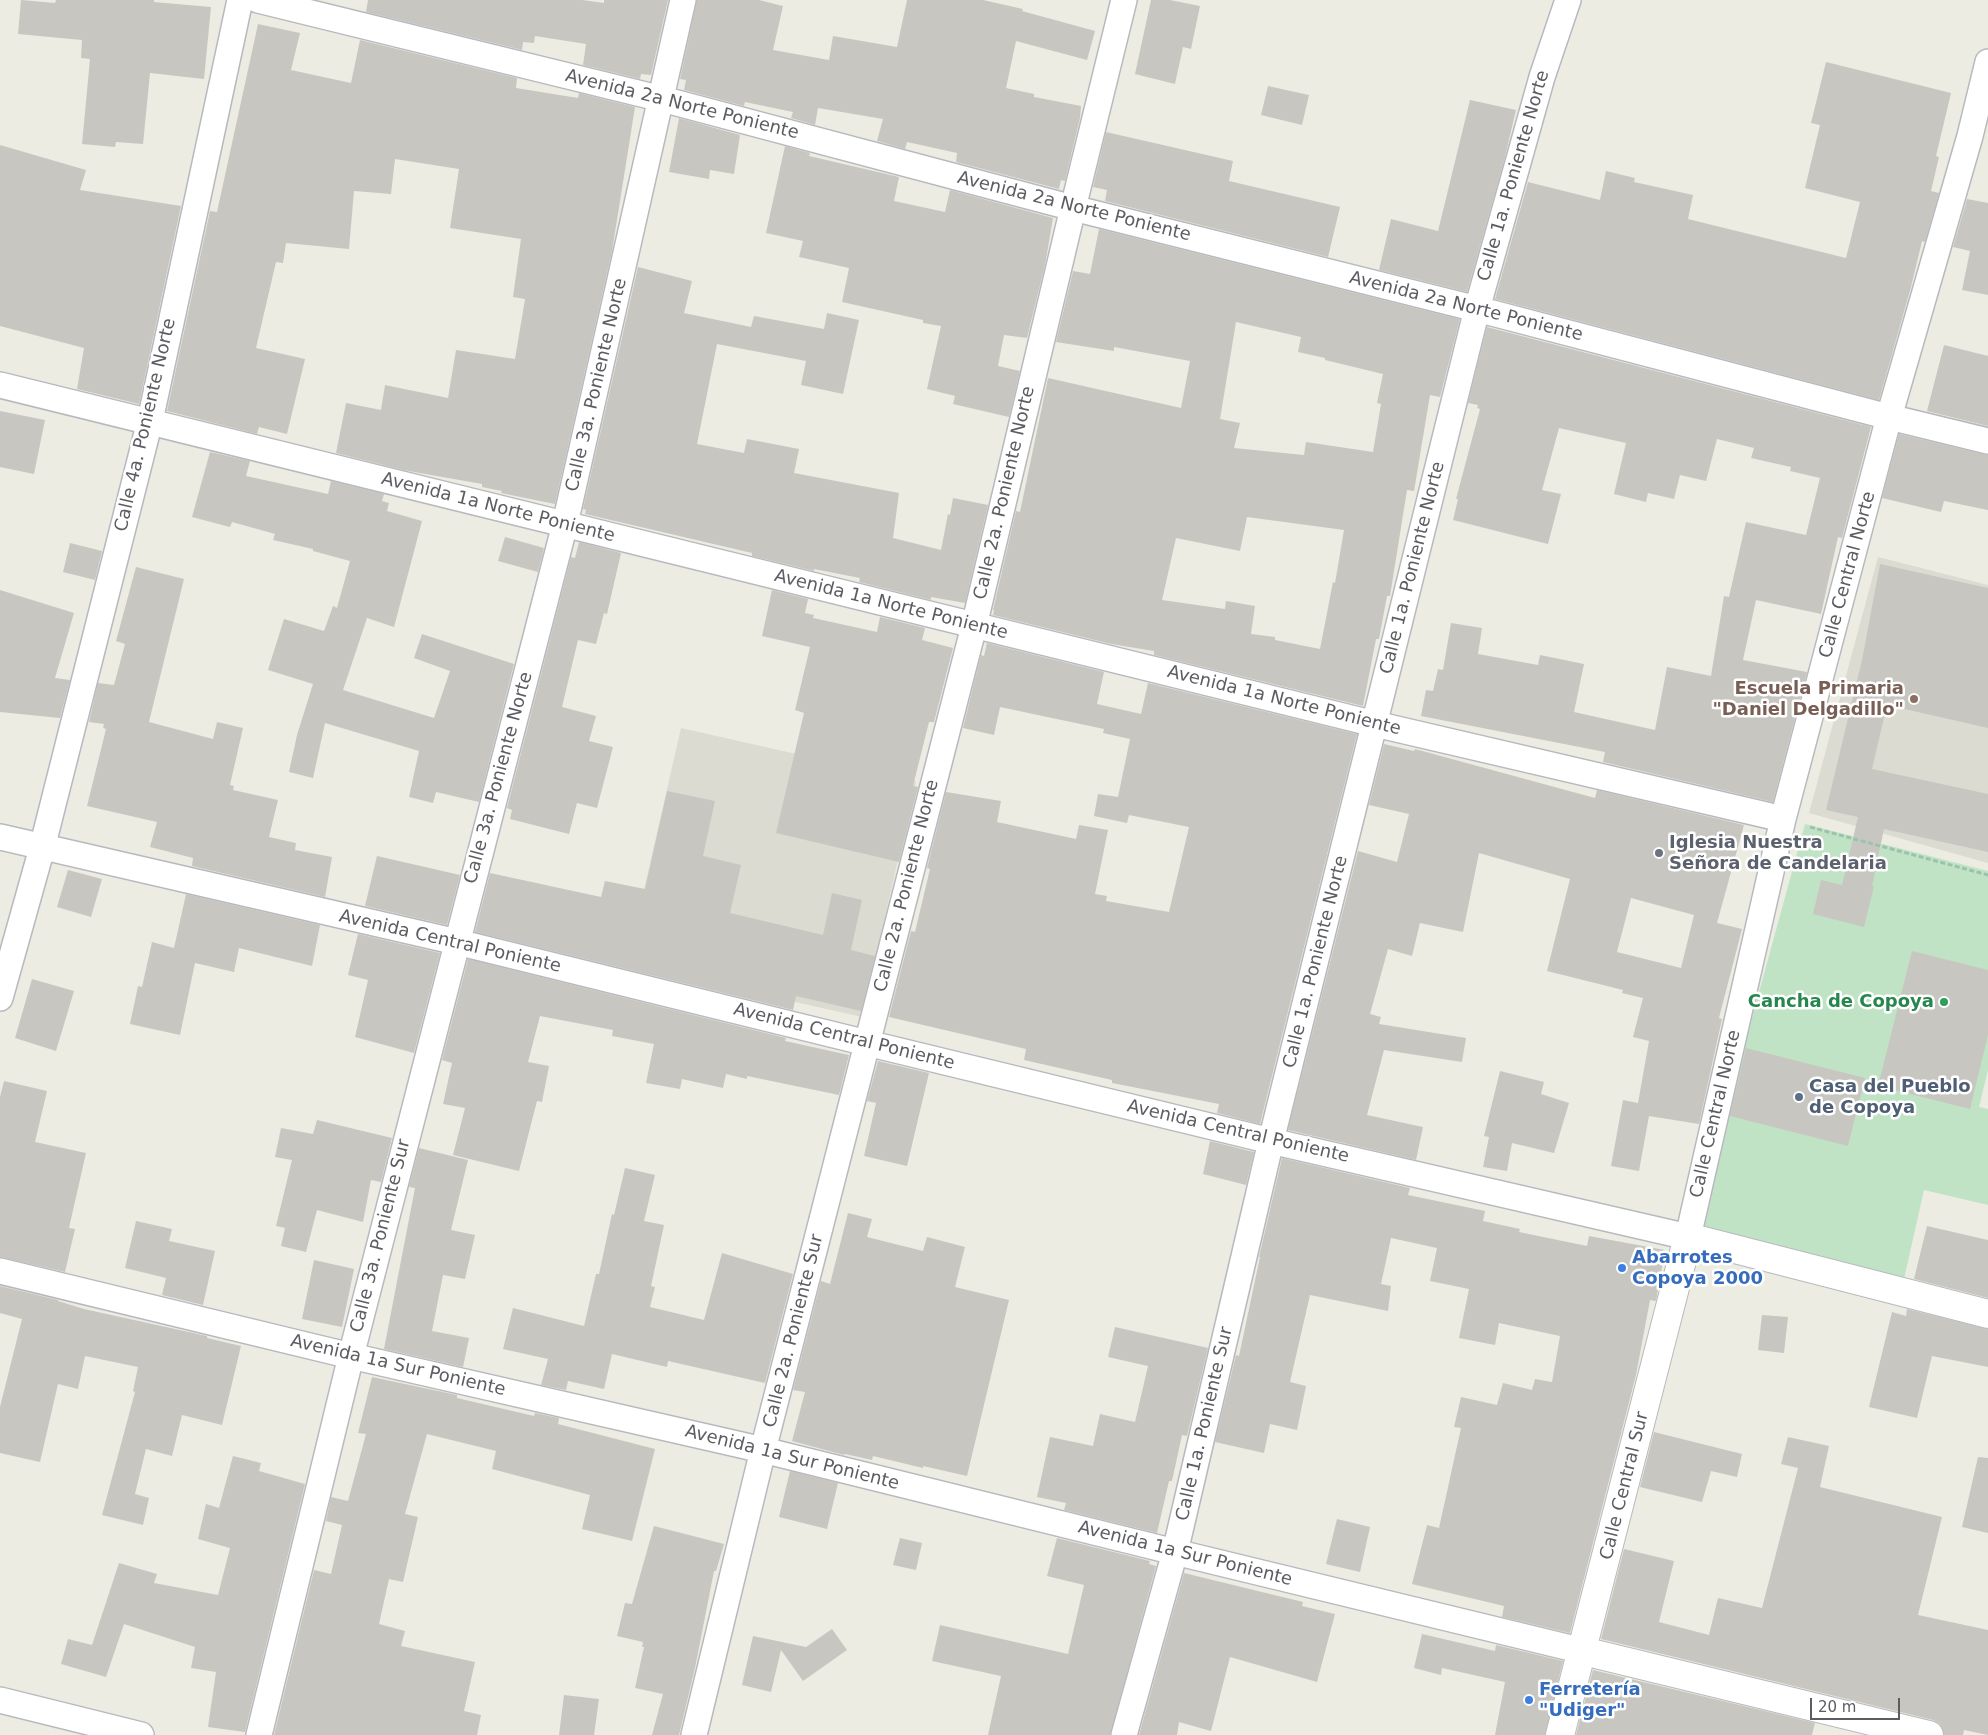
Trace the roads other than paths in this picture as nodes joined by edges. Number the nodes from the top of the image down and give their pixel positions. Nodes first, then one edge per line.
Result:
1 (240, 0) edge
2 (258, 0) edge
3 (683, 0) edge
4 (1124, 0) edge
5 (1568, 0) edge
6 (1988, 62) edge
7 (662, 99) junction
8 (1072, 208) junction
9 (1477, 309) junction
10 (0, 385) edge
11 (1889, 417) junction
12 (150, 421) junction
13 (1988, 441) edge
14 (565, 524) junction
15 (974, 626) junction
16 (1375, 724) junction
17 (1783, 819) junction
18 (0, 837) edge
19 (42, 848) junction
20 (457, 942) junction
21 (0, 998) edge
22 (867, 1044) junction
23 (1271, 1141) junction
24 (1688, 1237) junction
25 (0, 1271) edge
26 (1988, 1314) edge
27 (351, 1356) junction
28 (764, 1450) junction
29 (1175, 1552) junction
30 (1583, 1651) junction
31 (0, 1700) edge
32 (141, 1735) edge
33 (259, 1735) edge
34 (694, 1735) edge
35 (1124, 1735) edge
36 (1560, 1735) edge
37 (1929, 1735) edge

1 - 12 street, Calle 4a. Poniente Norte
2 - 7 street, Avenida 2a Norte Poniente
3 - 7 street, Calle 3a. Poniente Norte
4 - 8 street, Calle 2a. Poniente Norte
5 - 9 street, Calle 1a. Poniente Norte
6 - 11 street, Calle Central Norte
7 - 8 street, Avenida 2a Norte Poniente
7 - 14 street, Calle 3a. Poniente Norte
8 - 9 street, Avenida 2a Norte Poniente
8 - 15 street, Calle 2a. Poniente Norte
9 - 11 street, Avenida 2a Norte Poniente
9 - 16 street, Calle 1a. Poniente Norte
10 - 12 street, Avenida 1a Norte Poniente
11 - 13 street, Avenida 2a Norte Poniente
11 - 17 street, Calle Central Norte
12 - 14 street, Avenida 1a Norte Poniente
12 - 19 street, Calle 4a. Poniente Norte
14 - 15 street, Avenida 1a Norte Poniente
14 - 20 street, Calle 3a. Poniente Norte
15 - 16 street, Avenida 1a Norte Poniente
15 - 22 street, Calle 2a. Poniente Norte
16 - 17 street, Avenida 1a Norte Poniente
16 - 23 street, Calle 1a. Poniente Norte
17 - 24 street, Calle Central Norte
18 - 19 street, Avenida Central Poniente
19 - 20 street, Avenida Central Poniente
19 - 21 street, Calle 4a. Poniente Norte
20 - 22 street, Avenida Central Poniente
20 - 27 street, Calle 3a. Poniente Sur
22 - 23 street, Avenida Central Poniente
22 - 28 street, Calle 2a. Poniente Sur
23 - 24 street, Avenida Central Poniente
23 - 29 street, Calle 1a. Poniente Sur
24 - 26 street
24 - 30 street, Calle Central Sur
25 - 27 street, Avenida 1a Sur Poniente
27 - 28 street, Avenida 1a Sur Poniente
27 - 33 street, Calle 3a. Poniente Sur
28 - 29 street, Avenida 1a Sur Poniente
28 - 34 street, Calle 2a. Poniente Sur
29 - 30 street, Avenida 1a Sur Poniente
29 - 35 street, Calle 1a. Poniente Sur
30 - 36 street, Calle Central Sur
30 - 37 street
31 - 32 street

